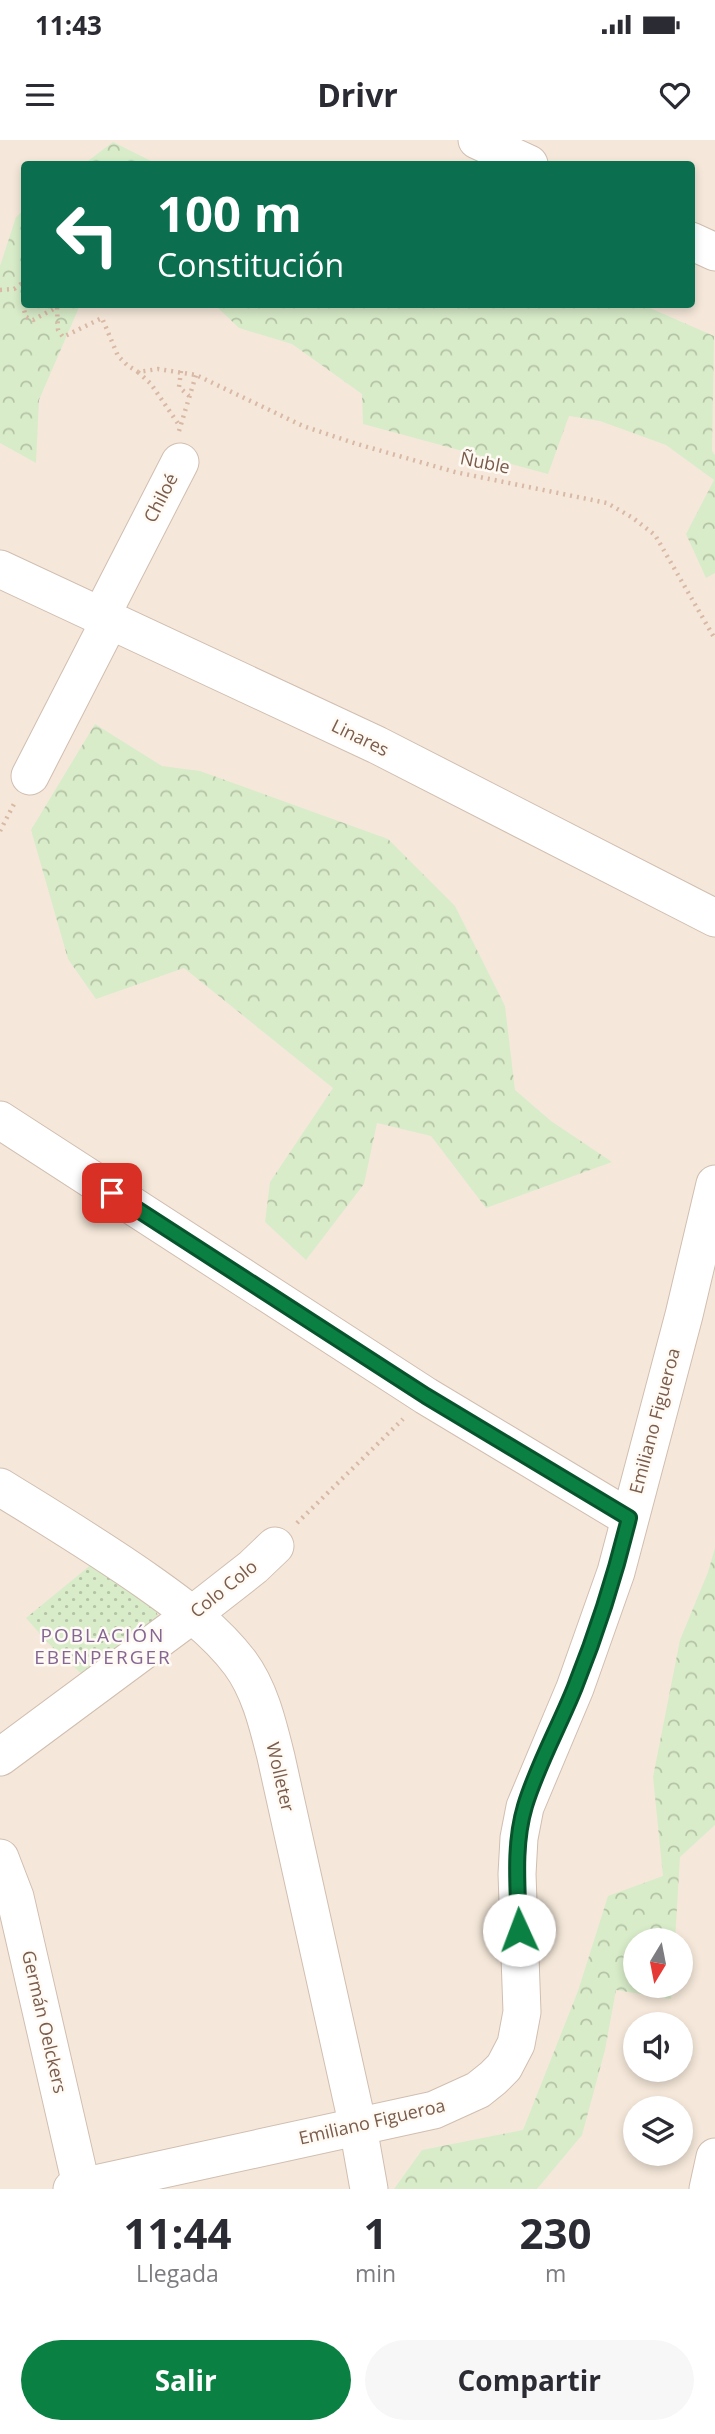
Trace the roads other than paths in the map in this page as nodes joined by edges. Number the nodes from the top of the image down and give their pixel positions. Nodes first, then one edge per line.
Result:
1 (477, 140) edge
2 (522, 161) edge
3 (695, 243) edge
4 (715, 252) edge
5 (180, 462) road end
6 (0, 569) edge
7 (105, 618) junction
8 (30, 776) dead end
9 (715, 918) edge
10 (0, 1121) edge
11 (715, 1184) edge
12 (0, 1488) edge
13 (629, 1518) junction
14 (275, 1546) road end
15 (193, 1614) junction
16 (0, 1757) edge
17 (0, 1858) edge
18 (358, 2127) junction
19 (715, 2157) edge
20 (78, 2188) edge
21 (369, 2189) edge
22 (708, 2189) edge

1 - 2 street
3 - 4 street
5 - 7 street, Chiloé
6 - 7 street, Linares
7 - 8 street, Chiloé
7 - 9 street, Linares
10 - 13 street
11 - 13 street, Emiliano Figueroa
12 - 15 street, Wolleter
13 - 18 street, Emiliano Figueroa
14 - 15 street, Colo Colo
15 - 16 street, Colo Colo
15 - 18 street, Wolleter
17 - 20 street, Germán Oelckers
18 - 20 street, Emiliano Figueroa
18 - 21 street, Wolleter
19 - 22 street

